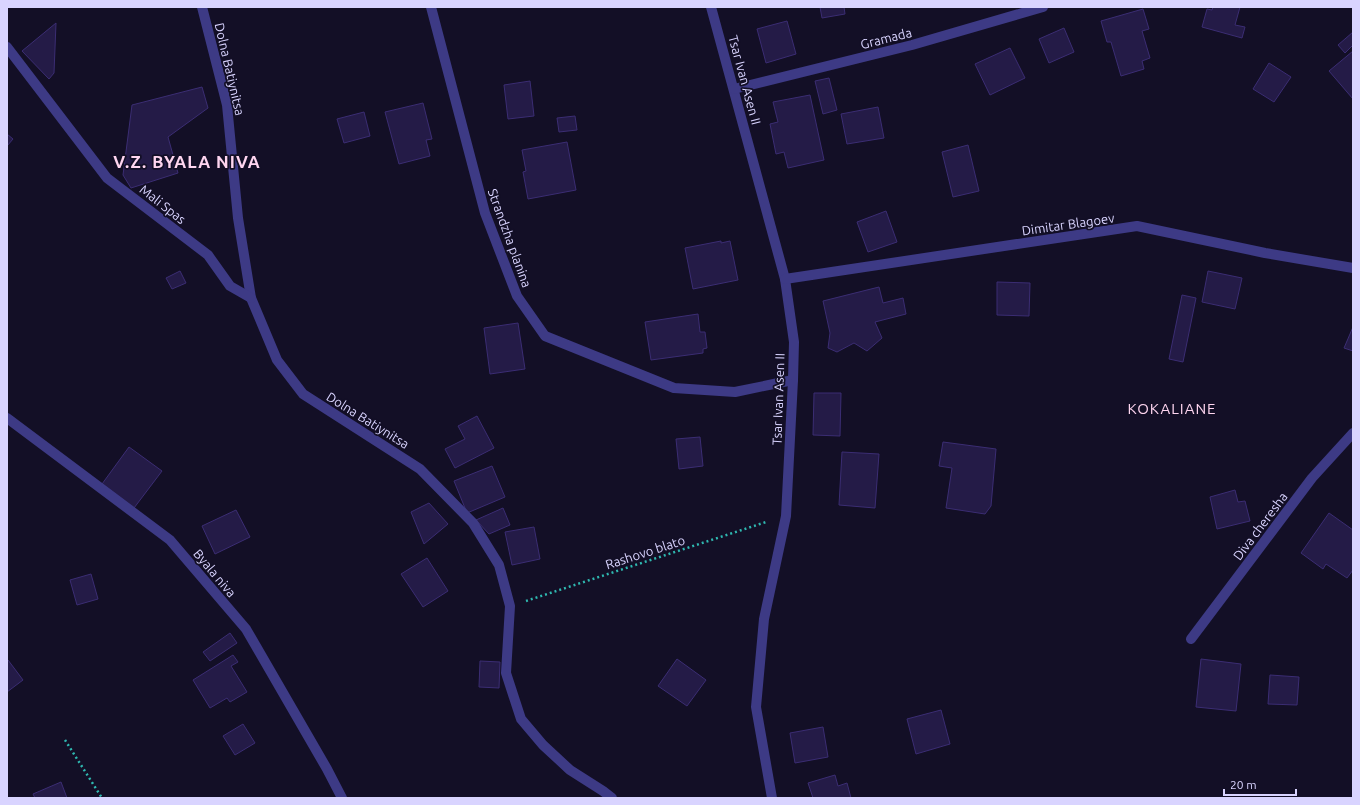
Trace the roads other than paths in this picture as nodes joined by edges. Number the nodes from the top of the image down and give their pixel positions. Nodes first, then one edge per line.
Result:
1 (202, 7) edge
2 (431, 7) edge
3 (711, 7) edge
4 (1043, 7) edge
5 (7, 47) edge
6 (734, 89) junction
7 (1353, 268) edge
8 (785, 279) junction
9 (251, 298) junction
10 (793, 380) junction
11 (7, 418) edge
12 (1353, 433) edge
13 (1191, 639) dead end
14 (342, 798) edge
15 (612, 798) edge
16 (772, 798) edge

1 - 9 street, Dolna Batiynitsa
2 - 10 street, Strandzha planina
3 - 6 street, Tsar Ivan Asen II
4 - 6 street, Gramada
5 - 9 street, Mali Spas
6 - 8 street, Tsar Ivan Asen II
7 - 8 street, Dimitar Blagoev
8 - 10 street, Tsar Ivan Asen II
9 - 15 street, Dolna Batiynitsa
10 - 16 street, Tsar Ivan Asen II
11 - 14 street, Byala niva
12 - 13 street, Diva cheresha

